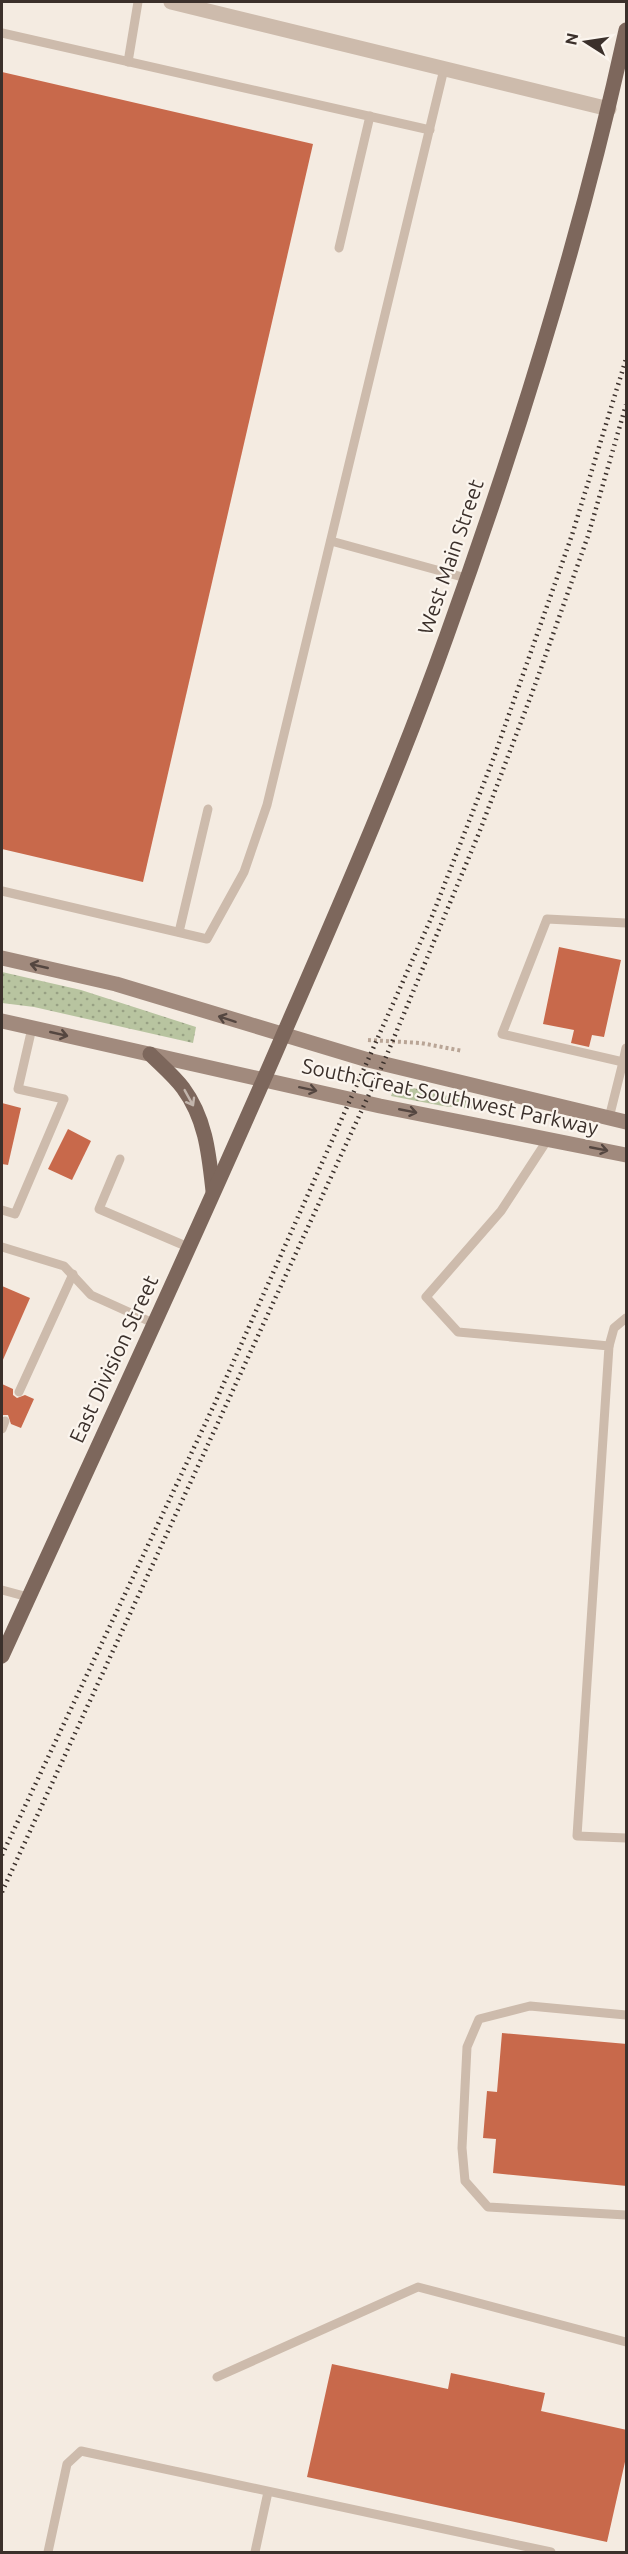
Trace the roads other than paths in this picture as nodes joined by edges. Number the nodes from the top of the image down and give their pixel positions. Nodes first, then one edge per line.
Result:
1 (138, 2) edge
2 (171, 2) edge
3 (627, 30) edge
4 (2, 33) edge
5 (128, 62) junction
6 (444, 69) junction
7 (609, 109) junction
8 (370, 116) junction
9 (430, 129) junction
10 (339, 248) dead end
11 (331, 540) junction
12 (466, 578) junction
13 (208, 808) dead end
14 (2, 891) edge
15 (627, 923) edge
16 (178, 932) junction
17 (2, 958) edge
18 (2, 1021) edge
19 (32, 1028) junction
20 (283, 1036) junction
21 (627, 1048) edge
22 (150, 1054) junction
23 (625, 1063) edge
24 (264, 1080) junction
25 (609, 1118) junction
26 (627, 1122) edge
27 (548, 1139) junction
28 (627, 1155) edge
29 (120, 1159) dead end
30 (213, 1192) junction
31 (2, 1210) edge
32 (188, 1247) junction
33 (2, 1248) edge
34 (73, 1274) junction
35 (627, 1318) edge
36 (153, 1323) junction
37 (609, 1346) junction
38 (19, 1392) dead end
39 (2, 1590) edge
40 (28, 1597) junction
41 (2, 1656) edge
42 (627, 1838) edge
43 (627, 2015) edge
44 (627, 2216) edge
45 (627, 2342) edge
46 (217, 2377) dead end
47 (268, 2492) junction
48 (48, 2553) edge
49 (255, 2553) edge
50 (551, 2553) edge

1 - 5 lane
2 - 6 street
3 - 7 main road, West Main Street
4 - 5 lane
5 - 8 lane
6 - 7 street
6 - 9 lane
7 - 12 main road, West Main Street
8 - 9 lane
8 - 10 lane
9 - 11 lane
11 - 12 lane
11 - 16 lane
12 - 20 main road, West Main Street
13 - 16 lane
14 - 16 lane
15 - 23 lane
20 -> 17 main road, South Great Southwest Parkway
18 - 19 main road, South Great Southwest Parkway
19 -> 22 main road, South Great Southwest Parkway
19 - 31 lane
20 - 24 main road, West Main Street
20 - 25 main road, South Great Southwest Parkway
21 - 23 lane
22 - 24 main road, South Great Southwest Parkway
22 -> 30 main road
23 - 25 lane
24 -> 27 main road, South Great Southwest Parkway
24 - 30 main road, East Division Street
25 - 26 main road, South Great Southwest Parkway
27 -> 28 main road, South Great Southwest Parkway
27 - 37 lane
29 - 32 lane
30 - 32 main road, East Division Street
32 - 36 main road, East Division Street
33 - 34 lane
34 - 36 lane
34 - 38 lane
35 - 37 lane
36 - 40 main road, East Division Street
37 - 42 lane
39 - 40 lane
40 - 41 main road, East Division Street
43 - 44 lane
45 - 46 lane
47 - 48 lane
47 - 49 lane
47 - 50 lane

